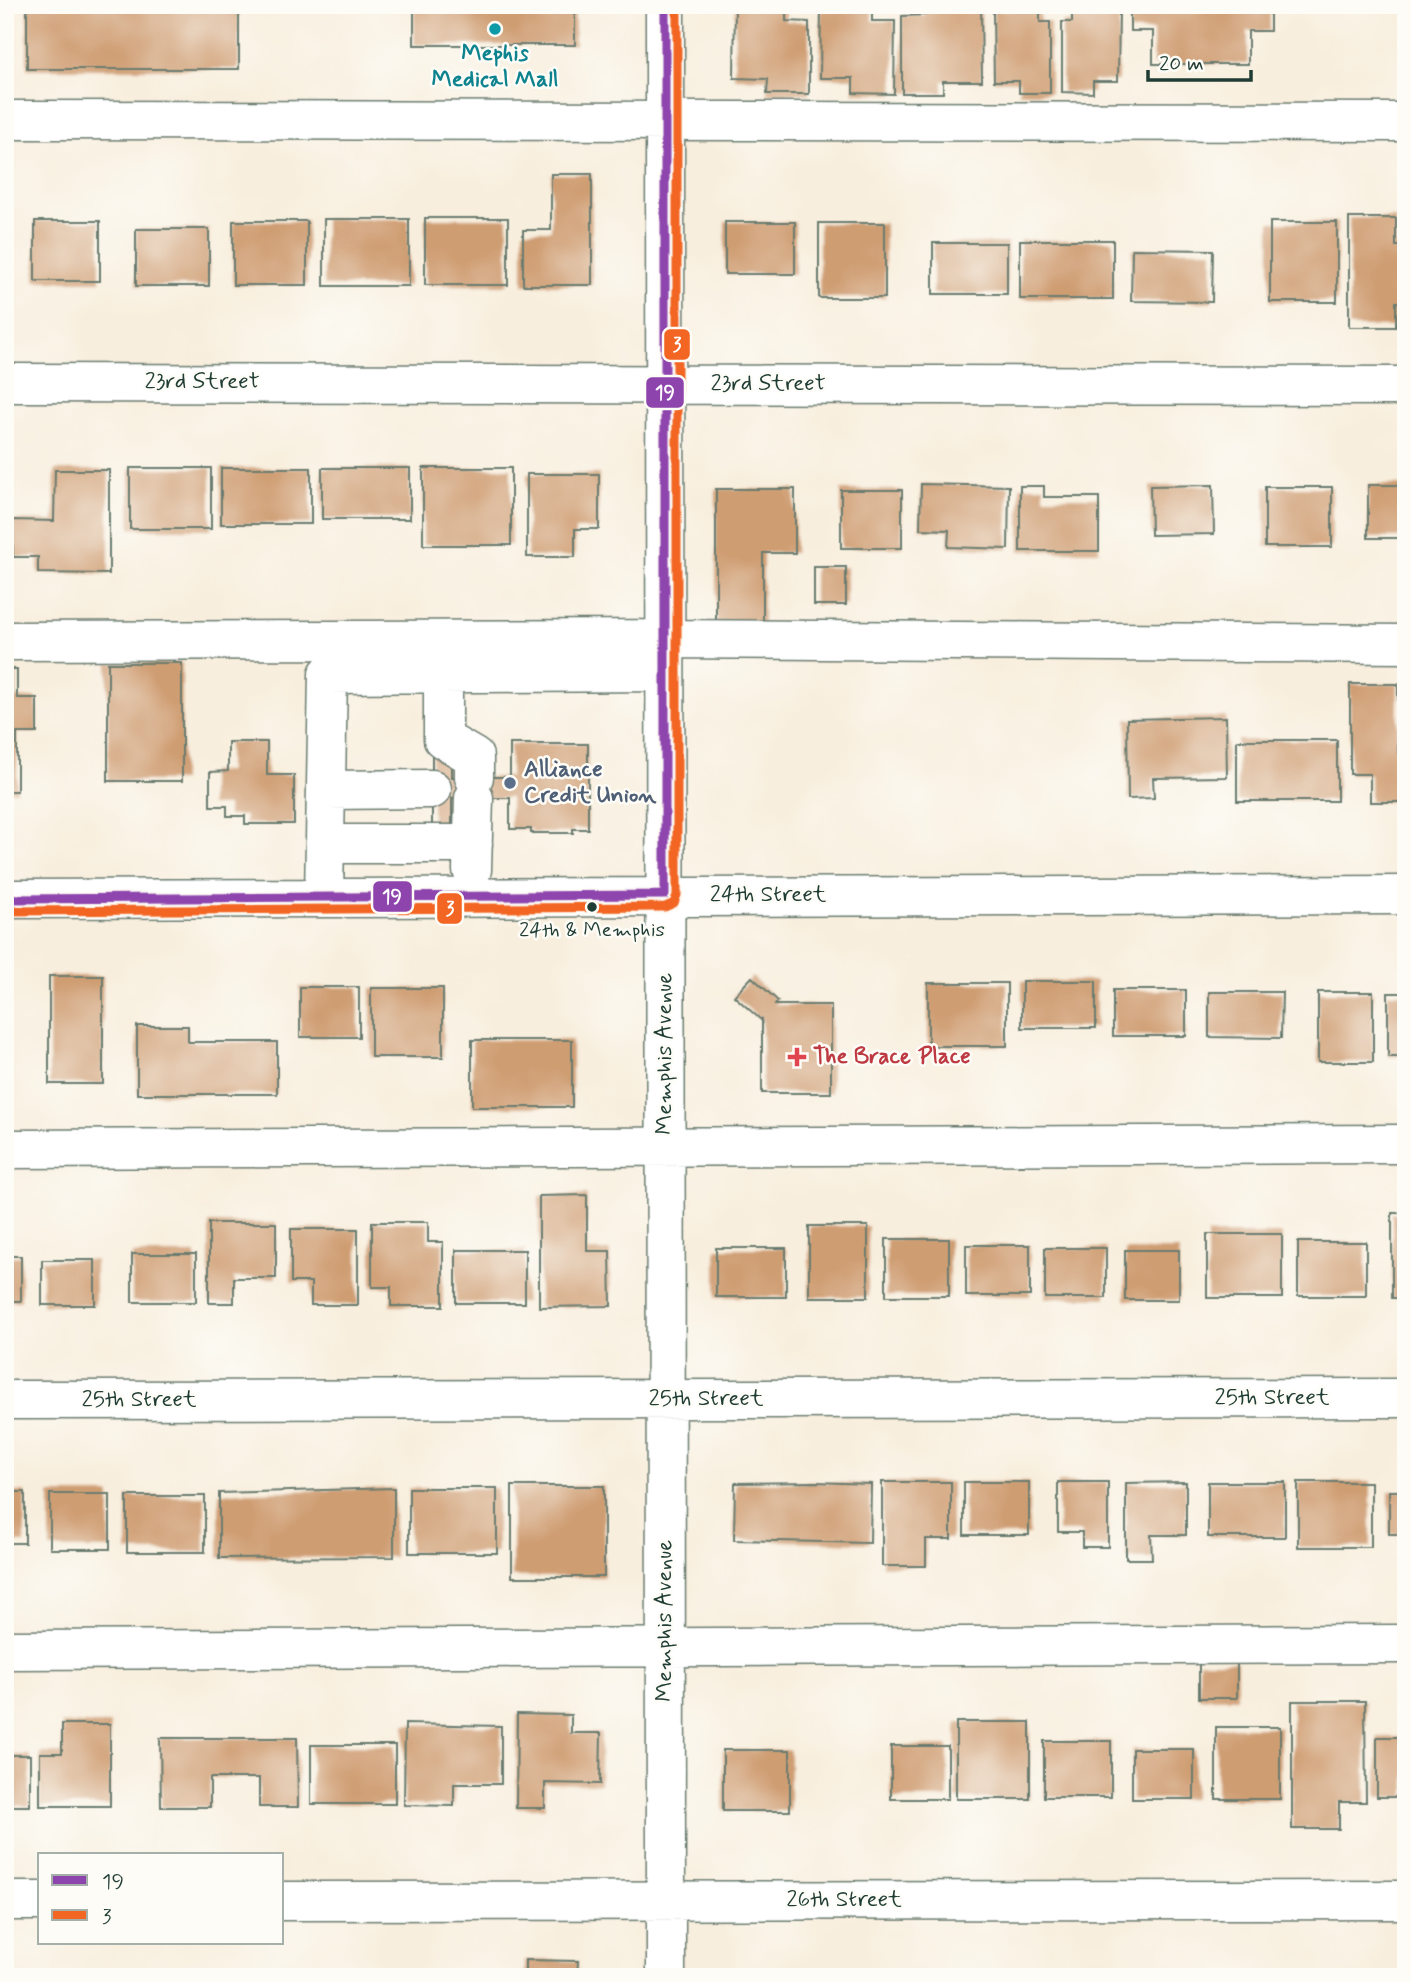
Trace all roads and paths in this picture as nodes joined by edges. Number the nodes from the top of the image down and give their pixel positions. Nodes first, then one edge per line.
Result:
1 (665, 5) edge
2 (5, 120) edge
3 (665, 122) junction
4 (1406, 122) edge
5 (5, 383) edge
6 (665, 384) junction
7 (1406, 386) edge
8 (5, 641) edge
9 (1406, 644) edge
10 (666, 655) junction
11 (443, 674) junction
12 (432, 789) dead end
13 (327, 790) junction
14 (325, 844) junction
15 (473, 844) junction
16 (666, 895) junction
17 (1406, 895) edge
18 (324, 896) junction
19 (471, 896) junction
20 (5, 899) edge
21 (1406, 1144) edge
22 (666, 1148) junction
23 (5, 1149) edge
24 (1406, 1398) edge
25 (666, 1399) junction
26 (5, 1400) edge
27 (1406, 1644) edge
28 (666, 1648) junction
29 (5, 1650) edge
30 (666, 1900) junction
31 (1406, 1900) edge
32 (5, 1901) edge
33 (38, 1901) edge
34 (284, 1901) edge
35 (666, 1977) edge

1 - 3 street, Memphis Avenue
2 - 3 street
3 - 4 street
3 - 6 street, Memphis Avenue
5 - 6 street, 23rd Street
6 - 7 street, 23rd Street
6 - 10 street, Memphis Avenue
8 - 10 street
9 - 10 street
10 - 11 street
10 - 16 street, Memphis Avenue
11 - 13 street
11 - 15 street
12 - 13 street
13 - 14 street
14 - 15 street
14 - 18 street
15 - 19 street
16 - 17 street, 24th Street
16 - 19 street, 24th Street
16 - 22 street, Memphis Avenue
18 - 19 street, 24th Street
18 - 20 street, 24th Street
21 - 22 street
22 - 23 street
22 - 25 street, Memphis Avenue
24 - 25 street, 25th Street
25 - 26 street, 25th Street
25 - 28 street, Memphis Avenue
27 - 28 street
28 - 29 street
28 - 30 street, Memphis Avenue
30 - 31 street, 26th Street
30 - 34 street, 26th Street
30 - 35 street, Memphis Avenue
32 - 33 street

